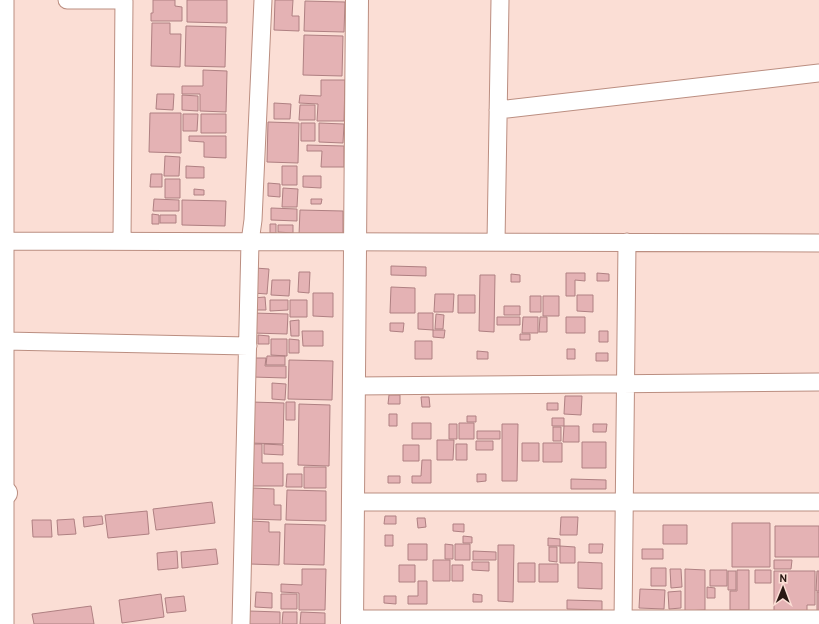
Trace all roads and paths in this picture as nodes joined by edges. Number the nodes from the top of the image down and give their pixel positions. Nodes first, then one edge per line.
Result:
1 (5, 0) edge
2 (67, 0) edge
3 (124, 0) edge
4 (263, 0) edge
5 (357, 0) edge
6 (500, 0) edge
7 (819, 74) edge
8 (498, 110) junction
9 (3, 116) edge
10 (122, 240) junction
11 (3, 241) edge
12 (355, 241) junction
13 (250, 242) junction
14 (496, 242) junction
15 (627, 242) junction
16 (819, 243) edge
17 (5, 340) junction
18 (248, 346) junction
19 (3, 374) edge
20 (819, 382) edge
21 (625, 383) junction
22 (354, 386) junction
23 (3, 493) edge
24 (353, 502) junction
25 (624, 502) junction
26 (819, 502) edge
27 (819, 619) edge
28 (623, 621) edge
29 (352, 622) edge
30 (5, 624) edge
31 (241, 624) edge

1 - 9 street
2 - 3 street
3 - 10 street
4 - 13 street
5 - 12 street
6 - 8 street
7 - 8 street
8 - 14 street
9 - 11 street
10 - 11 street
10 - 13 street
11 - 17 street
12 - 13 street
12 - 14 street
12 - 22 street
13 - 18 street
14 - 15 street
15 - 16 street
15 - 21 street
17 - 18 street
17 - 19 street
18 - 31 street
19 - 23 street
20 - 21 street
21 - 22 street
21 - 25 street
22 - 24 street
23 - 30 street
24 - 25 street
24 - 29 street
25 - 26 street
25 - 28 street
27 - 28 street
28 - 29 street

